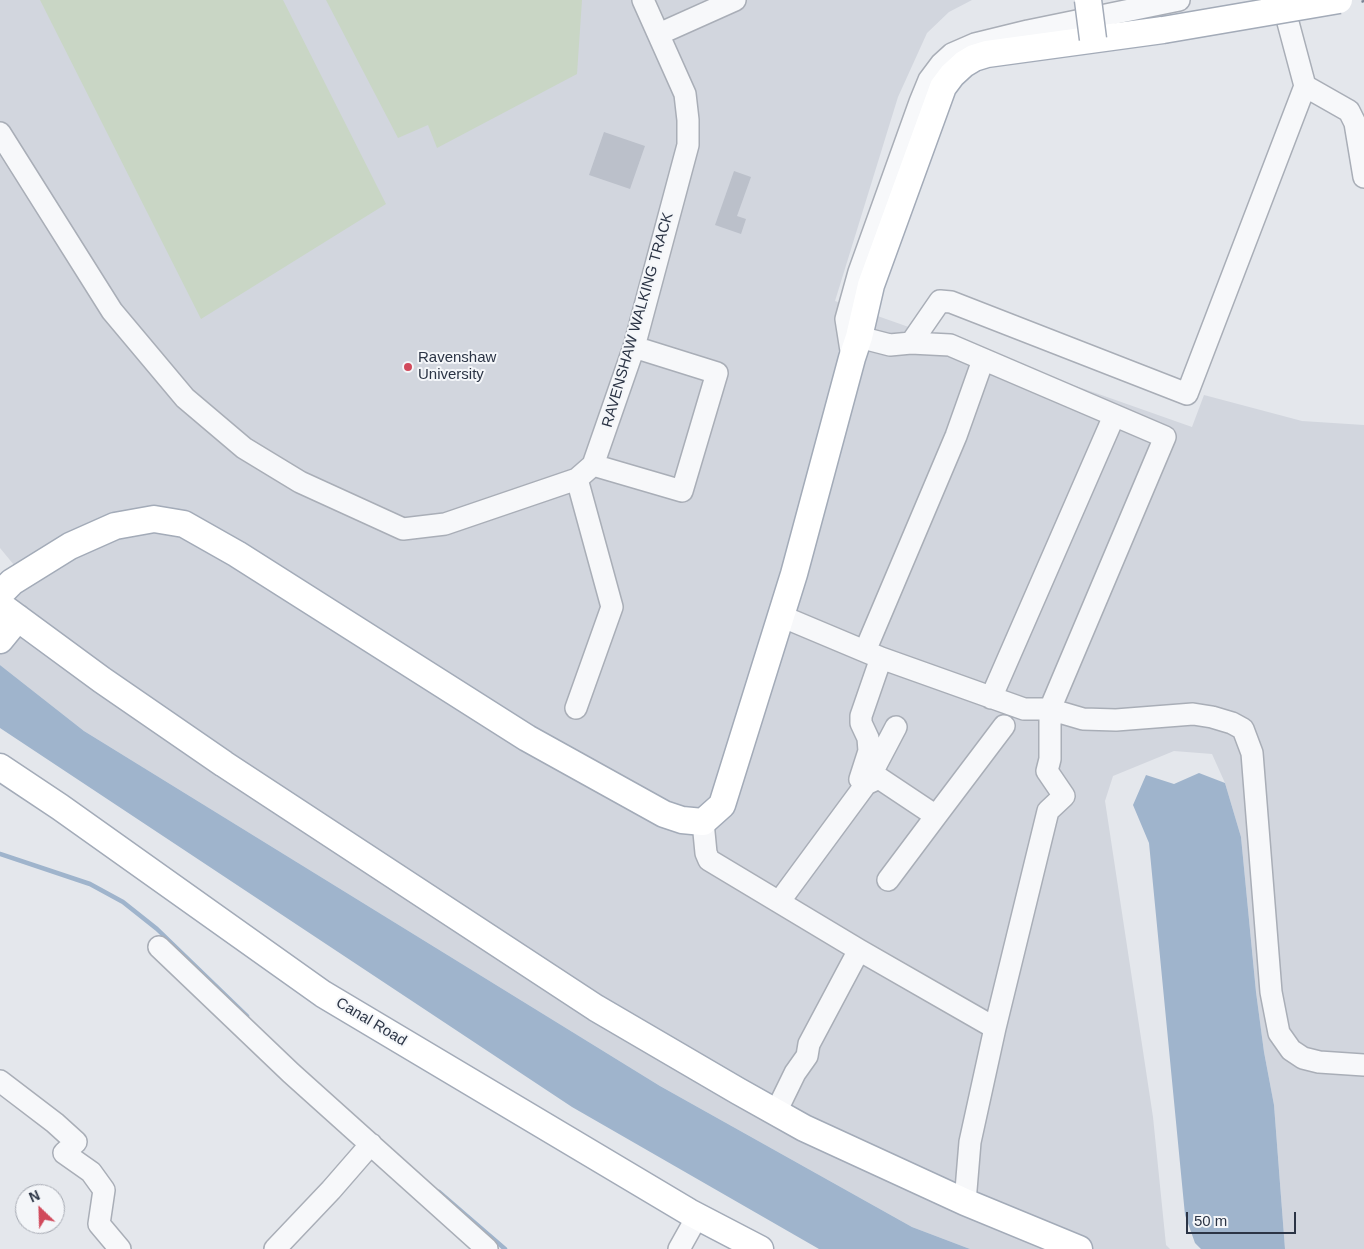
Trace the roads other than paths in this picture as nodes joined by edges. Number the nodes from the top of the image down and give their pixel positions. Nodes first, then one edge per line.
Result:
1 (643, 0) edge
2 (735, 0) edge
3 (1088, 0) edge
4 (1179, 0) edge
5 (1282, 0) edge
6 (1340, 0) edge
7 (1119, 6) edge
8 (659, 34) junction
9 (1093, 39) junction
10 (1306, 86) junction
11 (0, 132) edge
12 (1364, 177) edge
13 (910, 343) junction
14 (634, 347) junction
15 (855, 348) junction
16 (983, 360) junction
17 (1114, 416) junction
18 (593, 465) junction
19 (577, 479) junction
20 (5, 593) edge
21 (781, 616) junction
22 (0, 640) edge
23 (873, 654) junction
24 (991, 698) junction
25 (576, 708) dead end
26 (1050, 710) junction
27 (1004, 726) dead end
28 (896, 727) dead end
29 (0, 767) edge
30 (866, 784) junction
31 (936, 816) junction
32 (703, 822) junction
33 (888, 880) dead end
34 (780, 902) junction
35 (159, 947) dead end
36 (859, 950) junction
37 (995, 1028) junction
38 (1364, 1066) edge
39 (0, 1081) edge
40 (776, 1112) junction
41 (371, 1144) junction
42 (965, 1202) junction
43 (698, 1215) junction
44 (120, 1249) edge
45 (275, 1249) edge
46 (487, 1249) edge
47 (679, 1249) edge
48 (760, 1249) edge
49 (1079, 1249) edge

1 - 8 street, RAVENSHAW WALKING TRACK
2 - 8 street
3 - 9 main road, bridge
4 - 7 street
5 - 10 street
6 - 9 main road, bridge
7 - 15 street
8 - 14 street, RAVENSHAW WALKING TRACK
9 - 15 main road
10 - 12 street
10 - 13 street
11 - 19 street, RAVENSHAW WALKING TRACK
13 - 15 street
13 - 16 street
14 - 18 street, RAVENSHAW WALKING TRACK
14 - 18 street
15 - 21 main road
16 - 17 street
16 - 23 street
17 - 24 street
17 - 26 street
18 - 19 street, RAVENSHAW WALKING TRACK
19 - 25 street
20 - 22 main road
20 - 32 main road
20 - 40 main road
21 - 23 street
21 - 32 main road
23 - 24 street
23 - 30 street
24 - 26 street
26 - 37 street
26 - 38 street
27 - 31 street
28 - 30 street
29 - 43 main road, Canal Road
30 - 31 street
30 - 34 street
31 - 33 street
32 - 34 street
34 - 36 street
35 - 41 street
36 - 37 street
36 - 40 street
37 - 42 street
39 - 44 street
40 - 42 main road
41 - 45 street
41 - 46 street
42 - 49 main road
43 - 47 street
43 - 48 main road, Canal Road

